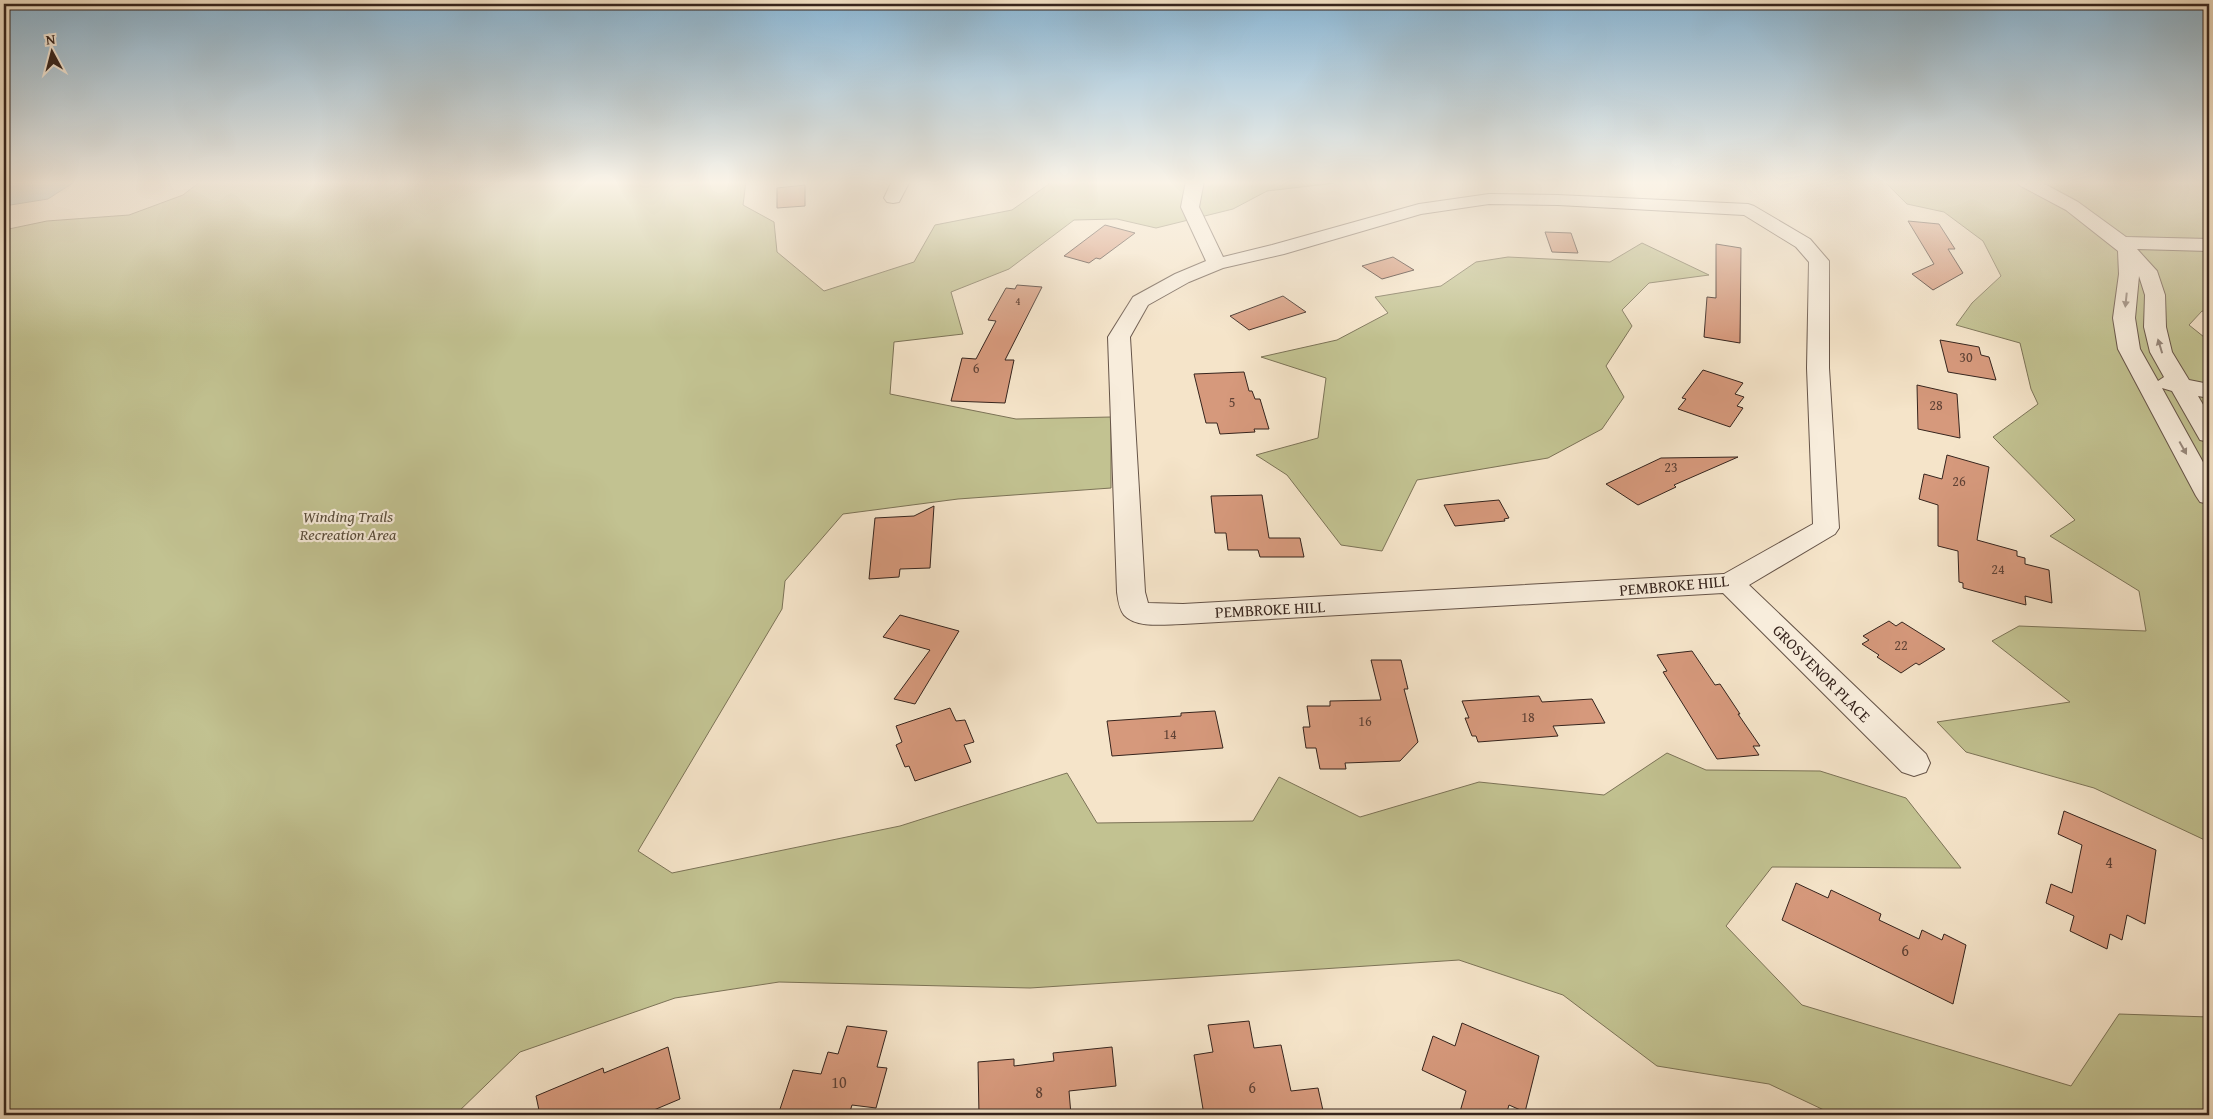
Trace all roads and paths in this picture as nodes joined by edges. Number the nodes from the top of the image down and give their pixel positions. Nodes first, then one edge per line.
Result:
1 (1202, 233) edge
2 (1334, 233) edge
3 (1786, 233) edge
4 (2107, 233) edge
5 (2209, 245) edge
6 (2124, 247) junction
7 (1217, 264) junction
8 (2145, 379) junction
9 (2180, 386) junction
10 (2209, 391) edge
11 (2209, 434) edge
12 (2209, 496) edge
13 (1730, 583) junction
14 (1914, 763) dead end

1 - 7 street
2 - 7 street, PEMBROKE HILL
3 - 13 street, PEMBROKE HILL
4 - 6 street
5 - 6 street
6 -> 8 street
9 -> 6 street
7 - 13 street, PEMBROKE HILL
8 - 9 street
8 -> 12 street
9 - 10 street
9 - 11 street
13 - 14 street, GROSVENOR PLACE

